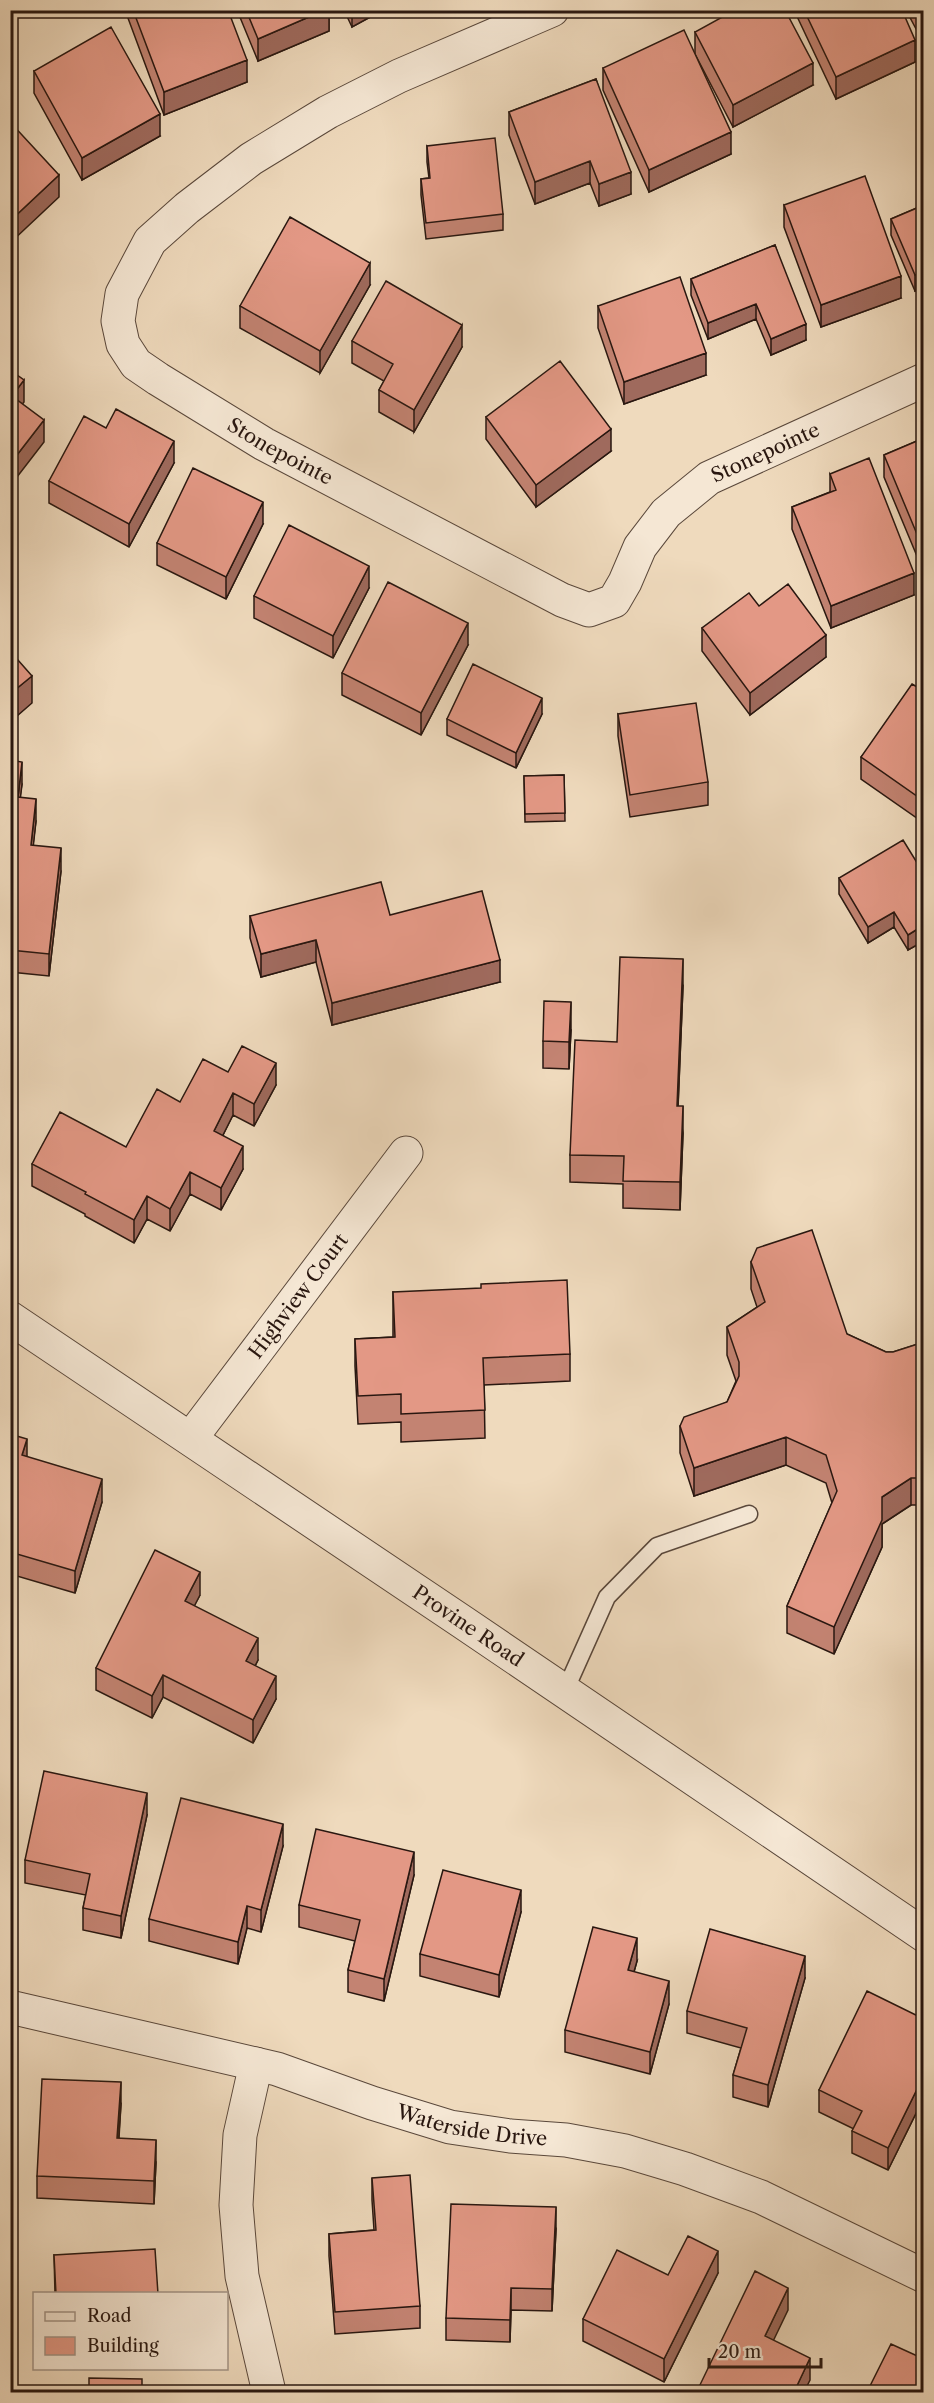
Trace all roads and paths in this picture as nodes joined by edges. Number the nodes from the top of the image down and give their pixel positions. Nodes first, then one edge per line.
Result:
1 (552, 10) edge
2 (924, 380) edge
3 (406, 1153) dead end
4 (10, 1318) edge
5 (191, 1438) junction
6 (749, 1514) dead end
7 (565, 1692) junction
8 (924, 1935) edge
9 (10, 2007) edge
10 (255, 2064) junction
11 (924, 2276) edge
12 (269, 2392) edge

1 - 2 street, Stonepointe
3 - 5 street, Highview Court
4 - 5 street, Provine Road
5 - 7 street, Provine Road
6 - 7 lane
7 - 8 street, Provine Road
9 - 10 street, Waterside Drive
10 - 11 street, Waterside Drive
10 - 12 street

